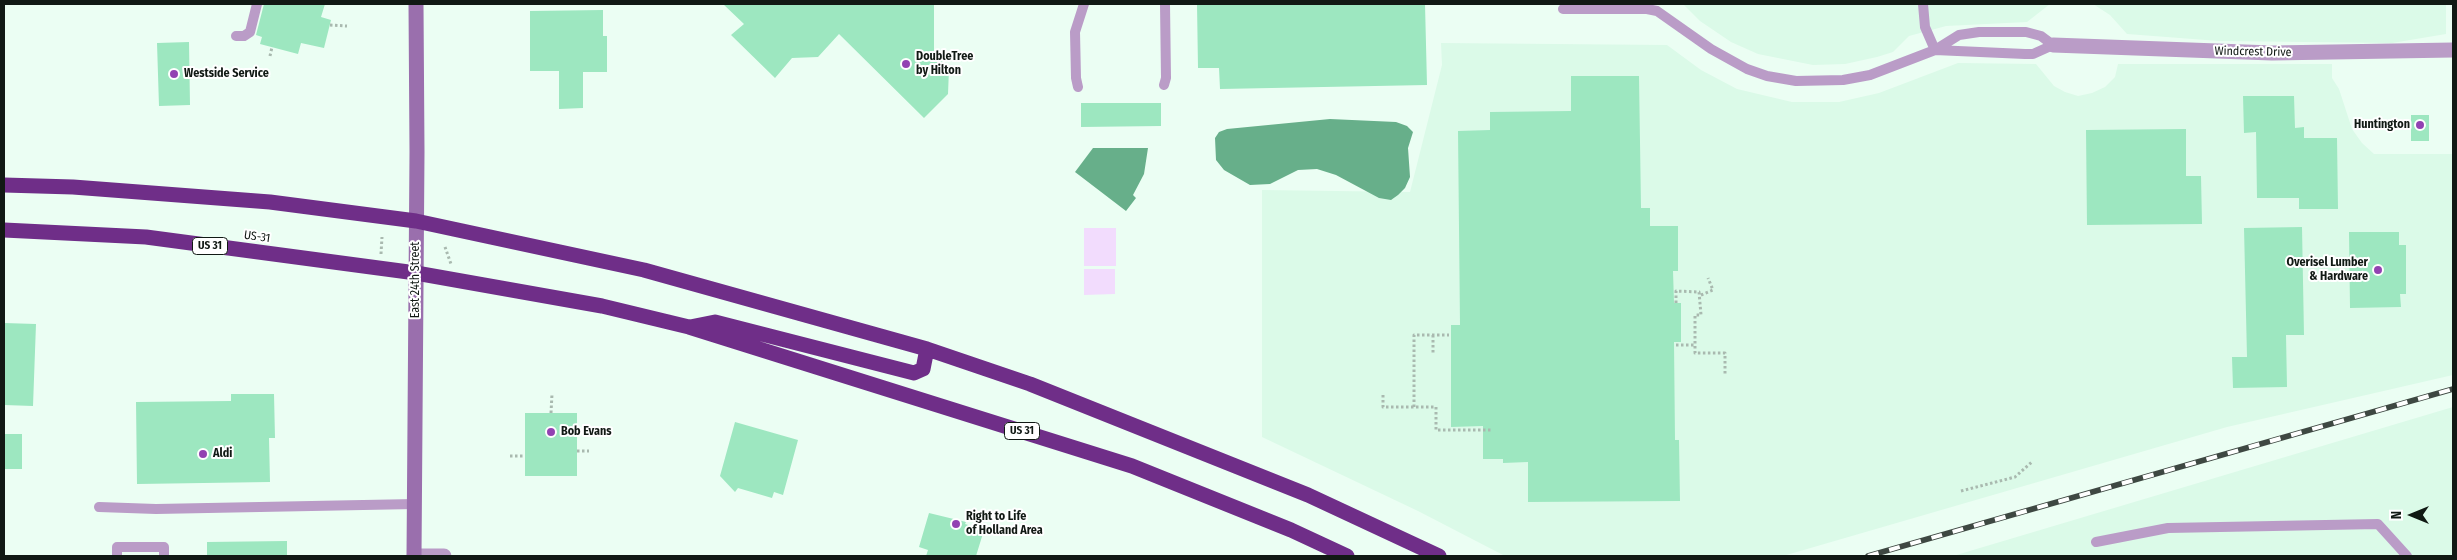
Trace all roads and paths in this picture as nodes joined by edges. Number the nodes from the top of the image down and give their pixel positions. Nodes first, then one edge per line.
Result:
1 (257, 4) edge
2 (416, 4) edge
3 (1084, 4) edge
4 (1165, 4) edge
5 (1923, 4) edge
6 (1658, 7) edge
7 (1563, 10) dead end
8 (330, 25) dead end
9 (347, 26) dead end
10 (236, 36) dead end
11 (2053, 46) junction
12 (272, 47) dead end
13 (1934, 50) junction
14 (2453, 50) edge
15 (270, 56) dead end
16 (1164, 85) dead end
17 (1078, 86) dead end
18 (4, 185) edge
19 (416, 221) junction
20 (4, 230) edge
21 (382, 237) dead end
22 (445, 247) dead end
23 (381, 254) dead end
24 (451, 265) dead end
25 (416, 273) junction
26 (1708, 278) dead end
27 (1701, 295) junction
28 (1676, 303) dead end
29 (689, 327) junction
30 (1433, 335) junction
31 (1449, 335) dead end
32 (1676, 345) dead end
33 (1695, 345) junction
34 (927, 349) junction
35 (1433, 353) dead end
36 (1725, 376) dead end
37 (552, 394) dead end
38 (1384, 395) dead end
39 (1414, 407) junction
40 (550, 413) dead end
41 (1492, 430) dead end
42 (576, 451) dead end
43 (589, 451) dead end
44 (510, 456) dead end
45 (524, 456) dead end
46 (2032, 461) dead end
47 (1961, 491) dead end
48 (414, 504) junction
49 (99, 507) dead end
50 (2096, 542) dead end
51 (117, 556) edge
52 (164, 556) edge
53 (414, 556) edge
54 (444, 556) edge
55 (1347, 556) edge
56 (1440, 556) edge
57 (2407, 556) edge

1 - 10 lane
2 - 19 street, East 24th Street
3 - 17 lane
4 - 16 lane
5 - 13 lane
6 - 7 lane
6 - 13 lane
8 - 9 path
11 - 13 lane
11 - 13 lane
11 - 14 street, Windcrest Drive
12 - 15 path
18 - 19 highway
19 - 25 street, East 24th Street
19 - 34 highway
20 - 25 highway, US-31 / US 31
21 - 23 path
22 - 24 path
25 - 29 highway, US 31
25 - 48 street, East 24th Street
26 - 27 path
27 - 28 path
27 - 33 path
29 - 34 highway
29 - 55 highway, US 31
30 - 31 path
30 - 35 path
30 - 39 path
32 - 33 path
33 - 36 path
34 - 56 highway
37 - 40 path
38 - 39 path
39 - 41 path
42 - 43 path
44 - 45 path
46 - 47 path
48 - 49 lane
48 - 53 street, East 24th Street
50 - 57 lane
51 - 52 lane
53 - 54 street

